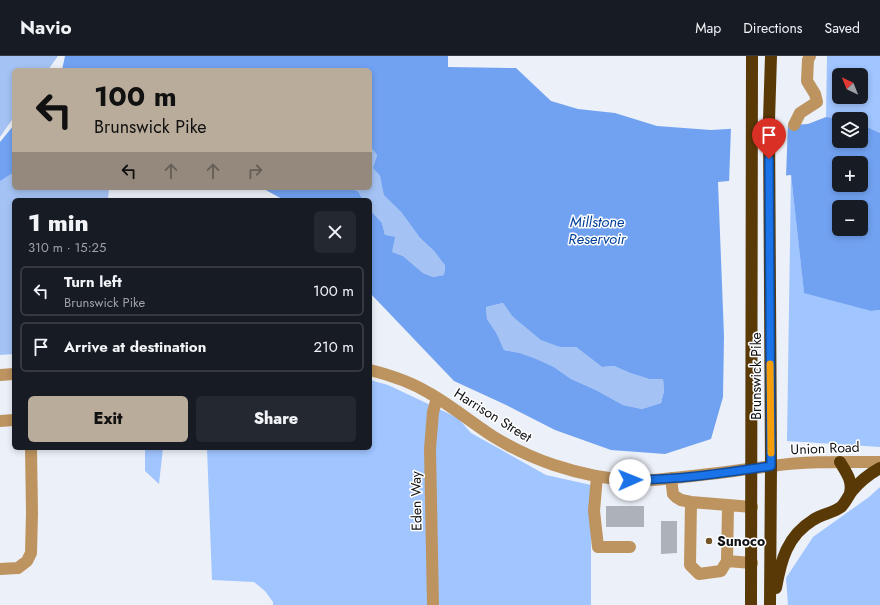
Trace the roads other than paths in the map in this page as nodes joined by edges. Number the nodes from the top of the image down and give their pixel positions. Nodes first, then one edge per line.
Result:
1 (752, 56) edge
2 (771, 56) edge
3 (810, 56) edge
4 (794, 125) dead end
5 (372, 371) edge
6 (12, 374) edge
7 (0, 375) edge
8 (438, 398) junction
9 (12, 420) edge
10 (0, 421) edge
11 (30, 450) edge
12 (840, 462) junction
13 (880, 462) edge
14 (771, 466) junction
15 (880, 468) edge
16 (752, 469) junction
17 (597, 476) junction
18 (672, 478) junction
19 (850, 493) junction
20 (691, 502) junction
21 (728, 506) junction
22 (752, 508) junction
23 (630, 547) dead end
24 (727, 561) junction
25 (752, 562) junction
26 (0, 569) edge
27 (433, 605) edge
28 (751, 605) edge
29 (771, 605) edge

1 - 16 highway, Brunswick Pike
2 - 14 highway, Brunswick Pike
3 - 4 street
5 - 8 street, Harrison Street
6 - 7 street
8 - 17 street, Harrison Street
8 - 27 street, Eden Way
9 - 10 street
11 - 26 street
12 - 13 street, Union Road
12 - 14 street, Union Road
12 - 19 highway
14 - 16 street, Harrison Street
14 - 29 highway, Brunswick Pike
15 - 19 highway
16 - 18 street, Harrison Street
16 - 22 highway, Brunswick Pike
17 - 18 street, Harrison Street
17 - 23 street
18 - 20 street
19 - 29 highway
20 - 21 street
20 - 24 street
21 - 22 street
21 - 24 street
22 - 25 highway, Brunswick Pike
24 - 25 street
25 - 28 highway, Brunswick Pike

